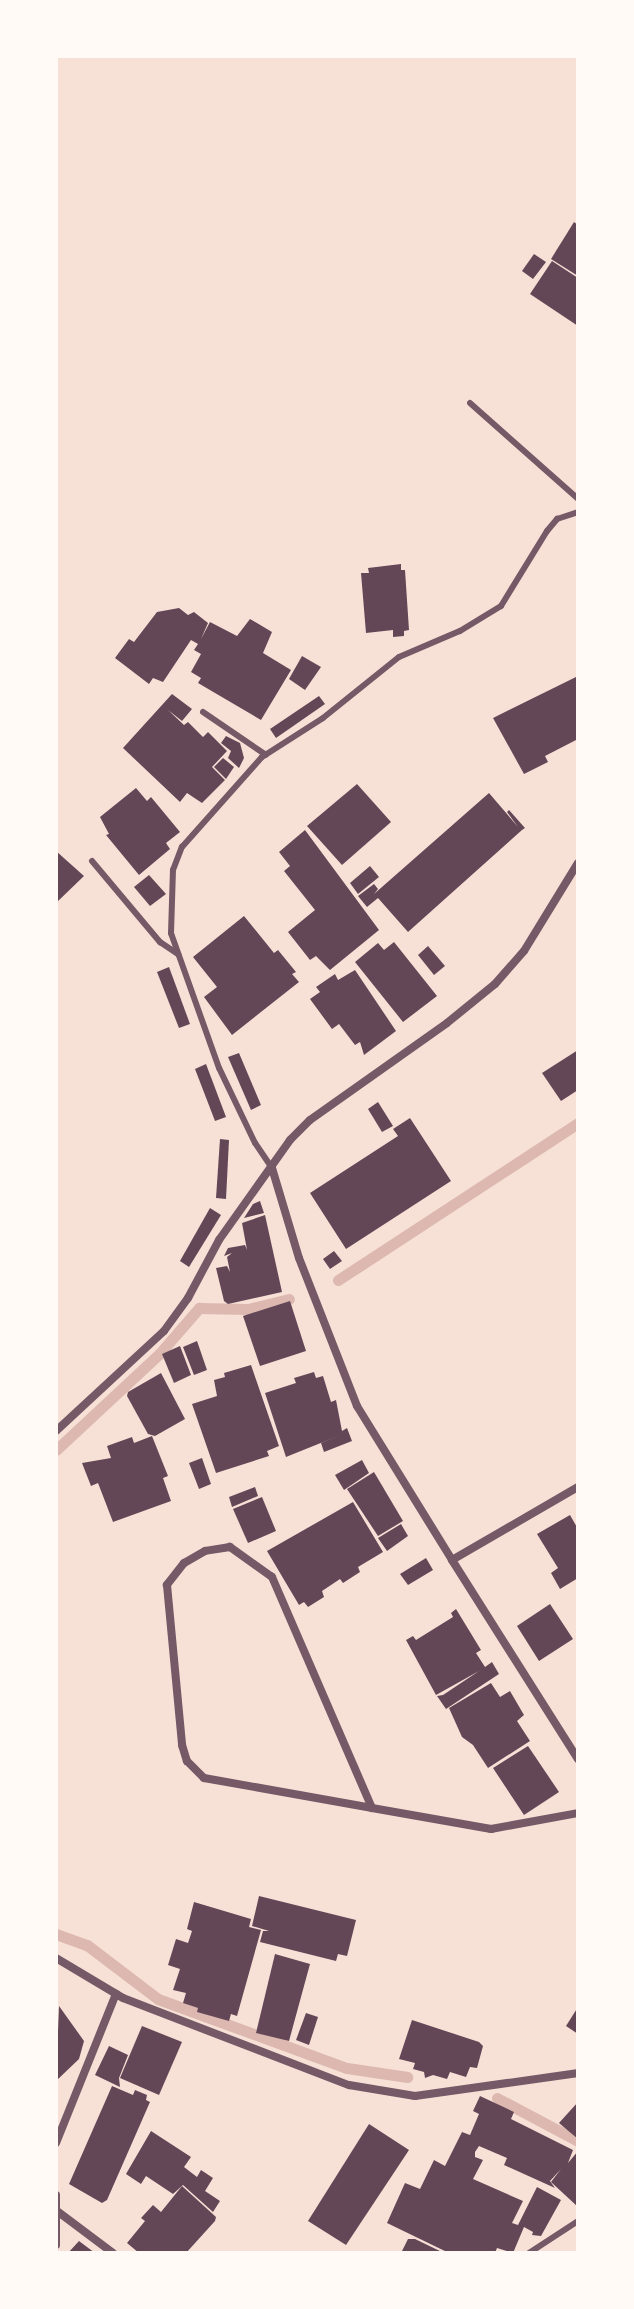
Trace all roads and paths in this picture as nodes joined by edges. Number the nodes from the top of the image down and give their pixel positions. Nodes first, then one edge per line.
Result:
1 (470, 403) dead end
2 (578, 499) edge
3 (578, 512) edge
4 (203, 712) dead end
5 (266, 755) junction
6 (92, 861) dead end
7 (578, 863) edge
8 (178, 954) junction
9 (272, 1168) junction
10 (56, 1431) edge
11 (578, 1487) edge
12 (452, 1560) junction
13 (578, 1759) edge
14 (372, 1808) junction
15 (578, 1813) edge
16 (56, 1958) edge
17 (116, 1994) junction
18 (578, 2073) edge
19 (56, 2143) edge
20 (56, 2195) edge
21 (57, 2211) edge
22 (578, 2221) edge
23 (56, 2245) edge
24 (113, 2253) edge
25 (529, 2253) edge

1 - 2 lane
3 - 5 lane
4 - 5 lane
5 - 8 lane
6 - 8 lane
7 - 9 street
8 - 9 lane
9 - 10 street
9 - 12 street
11 - 12 street
12 - 13 street
14 - 14 street
14 - 15 street
16 - 17 street
17 - 18 street
17 - 19 street
20 - 21 street
21 - 23 street
21 - 24 street
22 - 25 lane

